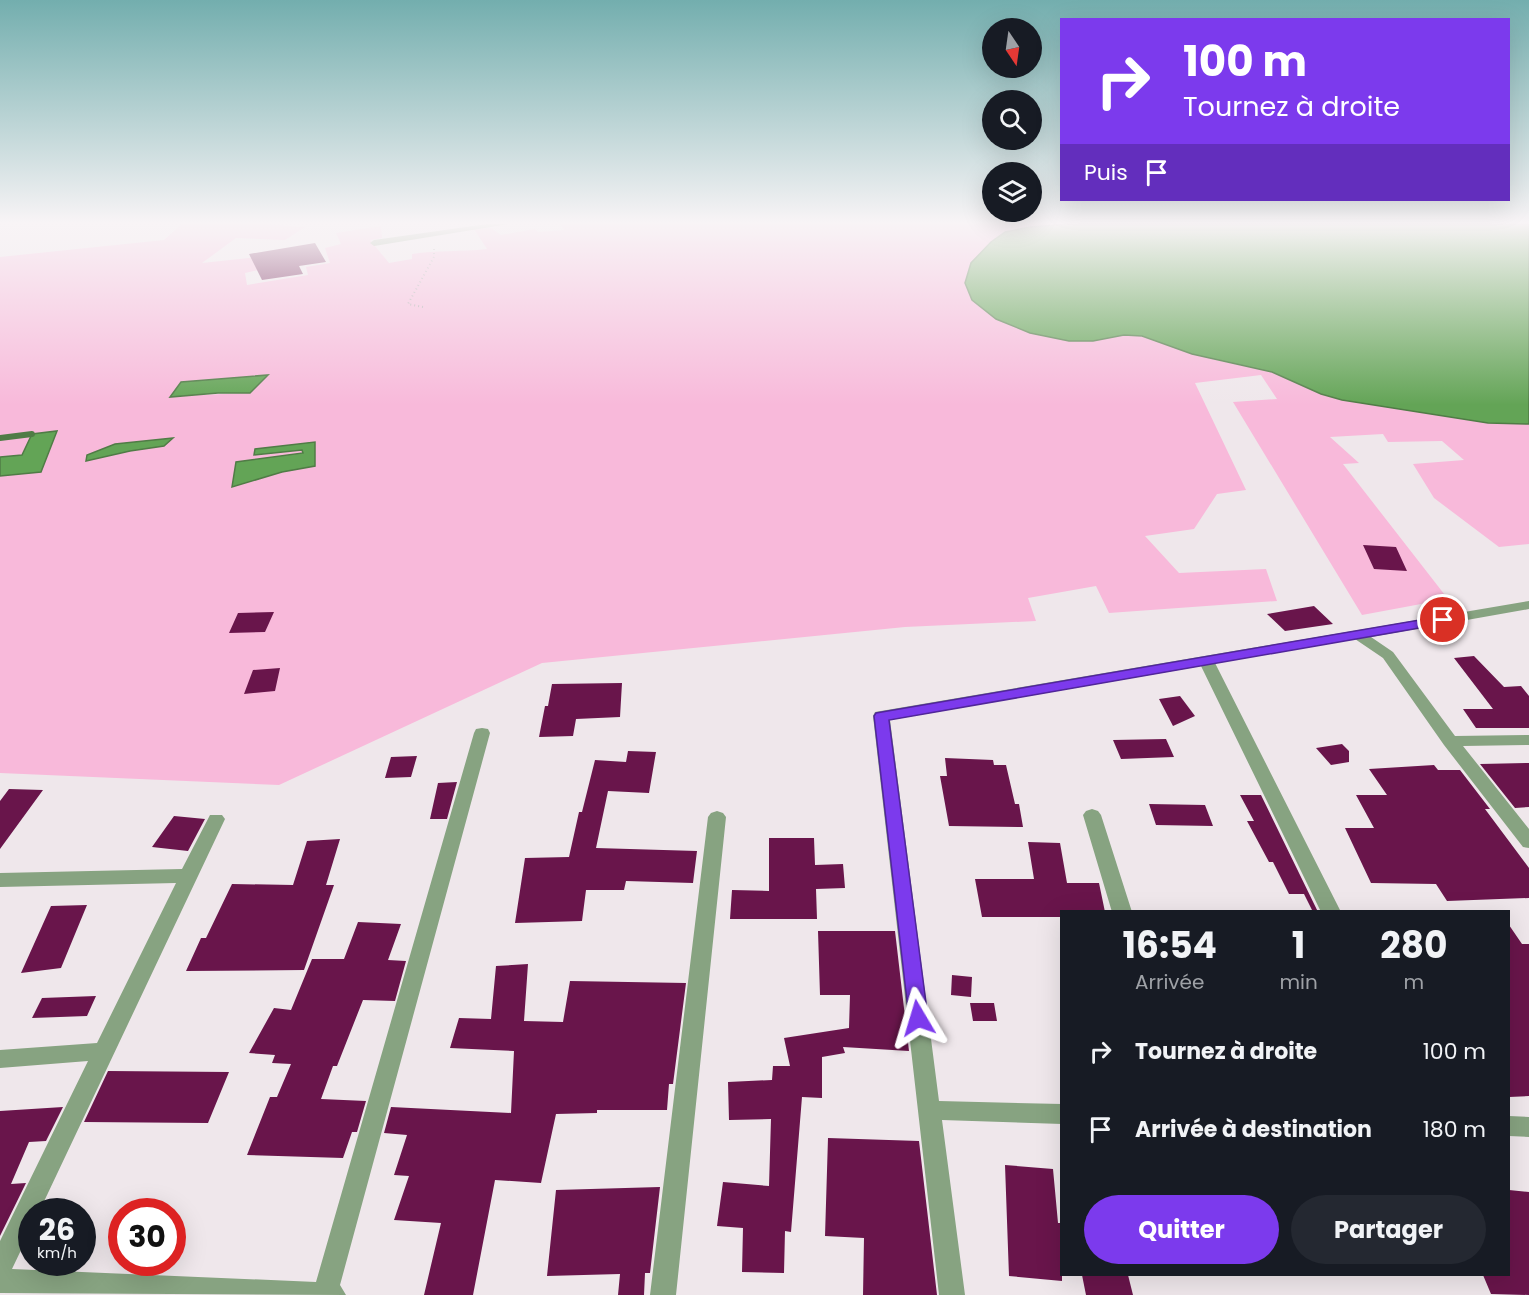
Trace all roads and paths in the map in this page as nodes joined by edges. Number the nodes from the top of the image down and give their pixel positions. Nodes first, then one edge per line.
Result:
1 (419, 284) edge
2 (423, 307) dead end
3 (1529, 605) edge
4 (1357, 634) junction
5 (1206, 661) junction
6 (482, 733) dead end
7 (1529, 740) edge
8 (1449, 741) junction
9 (1092, 815) dead end
10 (717, 817) dead end
11 (216, 819) dead end
12 (1529, 842) edge
13 (189, 876) junction
14 (0, 880) edge
15 (1121, 910) edge
16 (1330, 910) edge
17 (105, 1051) junction
18 (0, 1059) edge
19 (930, 1110) junction
20 (1060, 1114) edge
21 (1510, 1126) edge
22 (1529, 1126) edge
23 (0, 1267) edge
24 (0, 1281) edge
25 (329, 1294) edge
26 (663, 1295) edge
27 (952, 1295) edge

1 - 2 path
3 - 4 street
4 - 5 street
4 - 8 street
5 - 16 street
5 - 19 street
6 - 25 street
7 - 8 street
8 - 12 street
9 - 15 street
10 - 26 street
11 - 13 street
13 - 14 street
13 - 17 street
17 - 18 street
17 - 23 street
19 - 20 street
19 - 27 street
21 - 22 street
24 - 25 street

